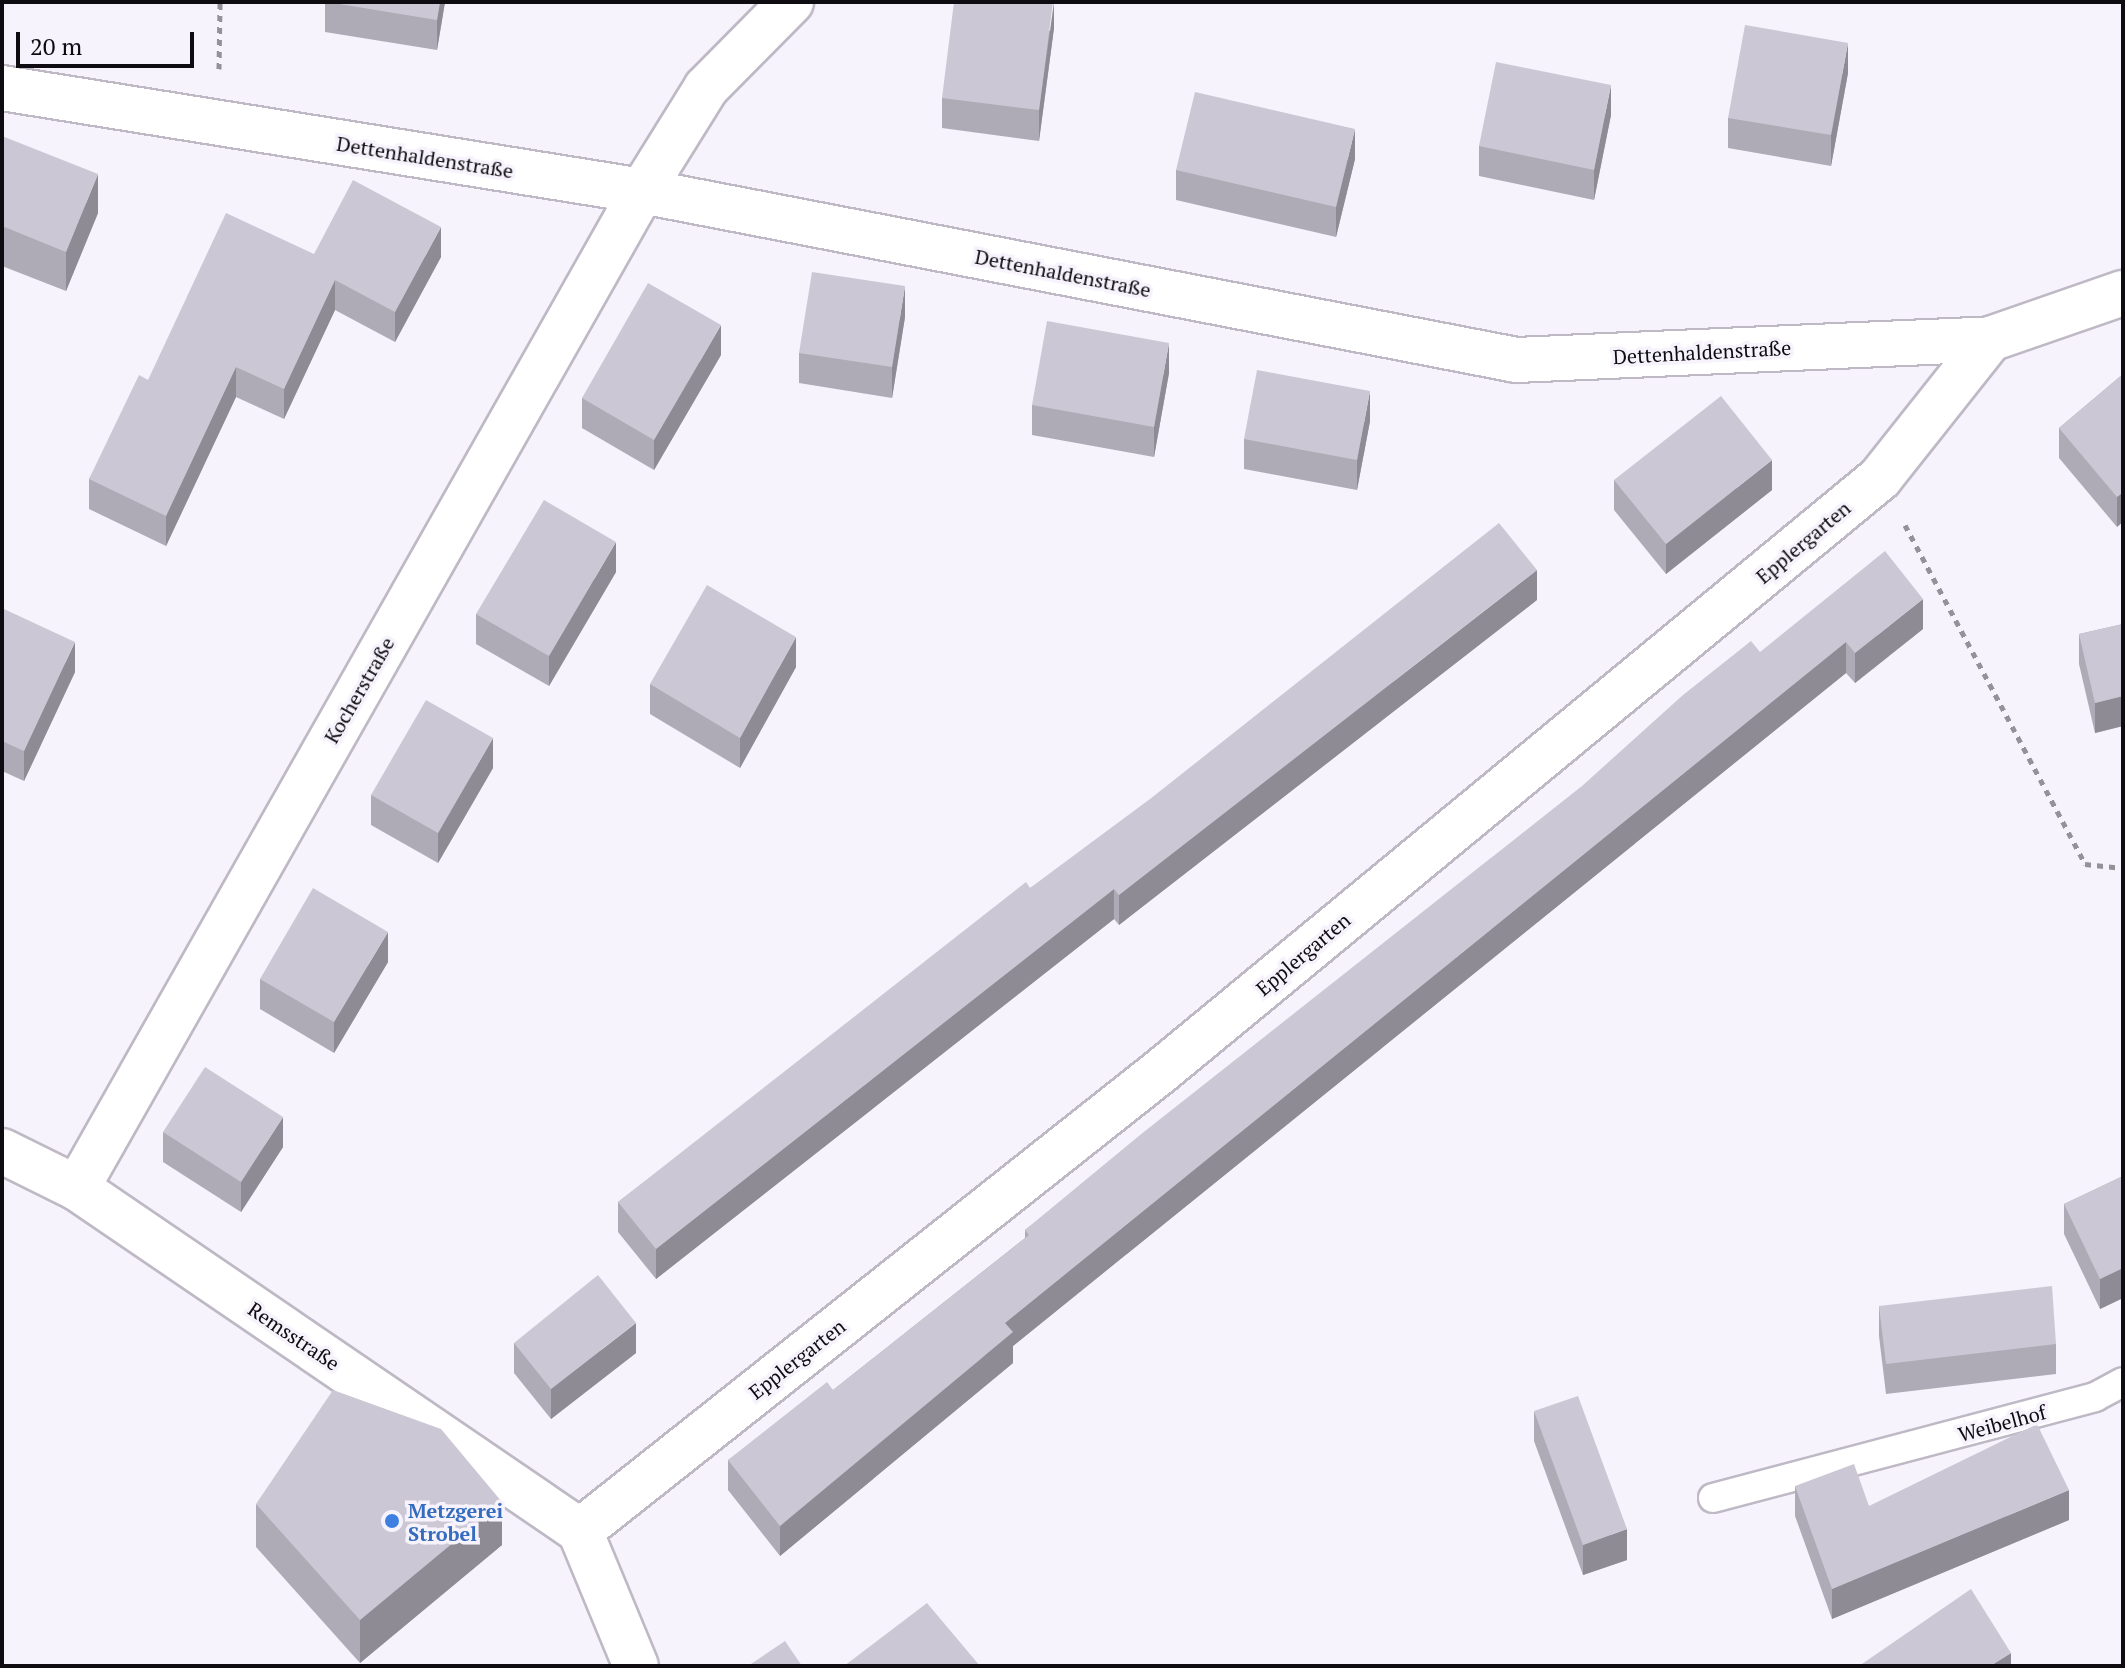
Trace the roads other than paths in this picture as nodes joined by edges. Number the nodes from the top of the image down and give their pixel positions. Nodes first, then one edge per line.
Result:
1 (791, 2) edge
2 (2, 88) edge
3 (642, 191) junction
4 (2123, 293) edge
5 (1990, 339) junction
6 (2, 1151) edge
7 (77, 1188) junction
8 (2123, 1382) edge
9 (1713, 1498) dead end
10 (580, 1531) junction
11 (636, 1666) edge

1 - 3 street, Kocherstraße
2 - 3 street, Dettenhaldenstraße
3 - 5 street, Dettenhaldenstraße
3 - 7 street, Kocherstraße
4 - 5 street, Dettenhaldenstraße
5 - 10 street, Epplergarten
6 - 7 street, Remsstraße
7 - 10 street, Remsstraße
8 - 9 lane, Weibelhof
10 - 11 street

